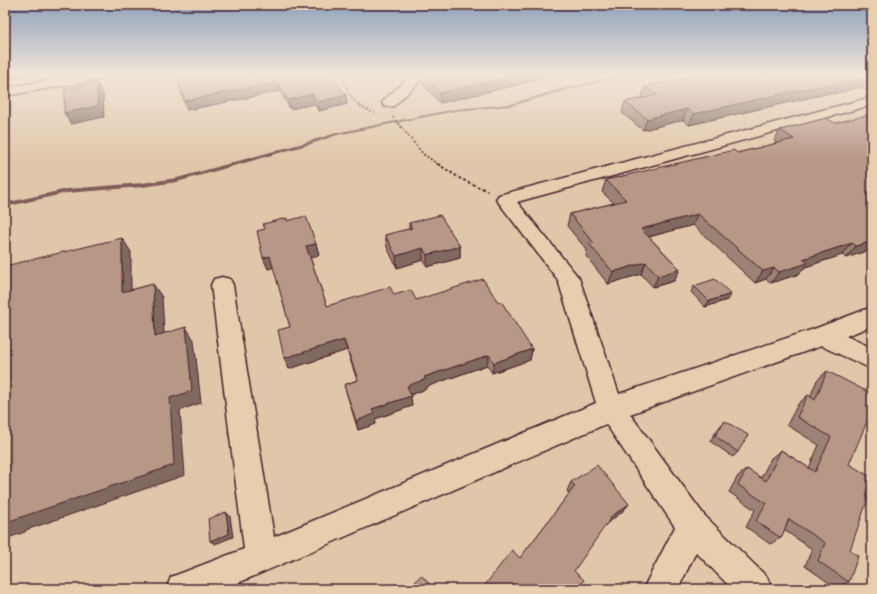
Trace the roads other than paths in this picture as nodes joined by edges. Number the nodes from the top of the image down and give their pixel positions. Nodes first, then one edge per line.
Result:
1 (866, 103) edge
2 (222, 285) dead end
3 (872, 316) edge
4 (822, 336) junction
5 (872, 359) edge
6 (611, 409) junction
7 (693, 526) junction
8 (261, 558) junction
9 (183, 589) edge
10 (660, 589) edge
11 (756, 589) edge

1 - 6 street
2 - 8 street
3 - 4 street
4 - 5 street
4 - 6 street
6 - 7 street
6 - 8 street
7 - 10 street
7 - 11 street
8 - 9 street

